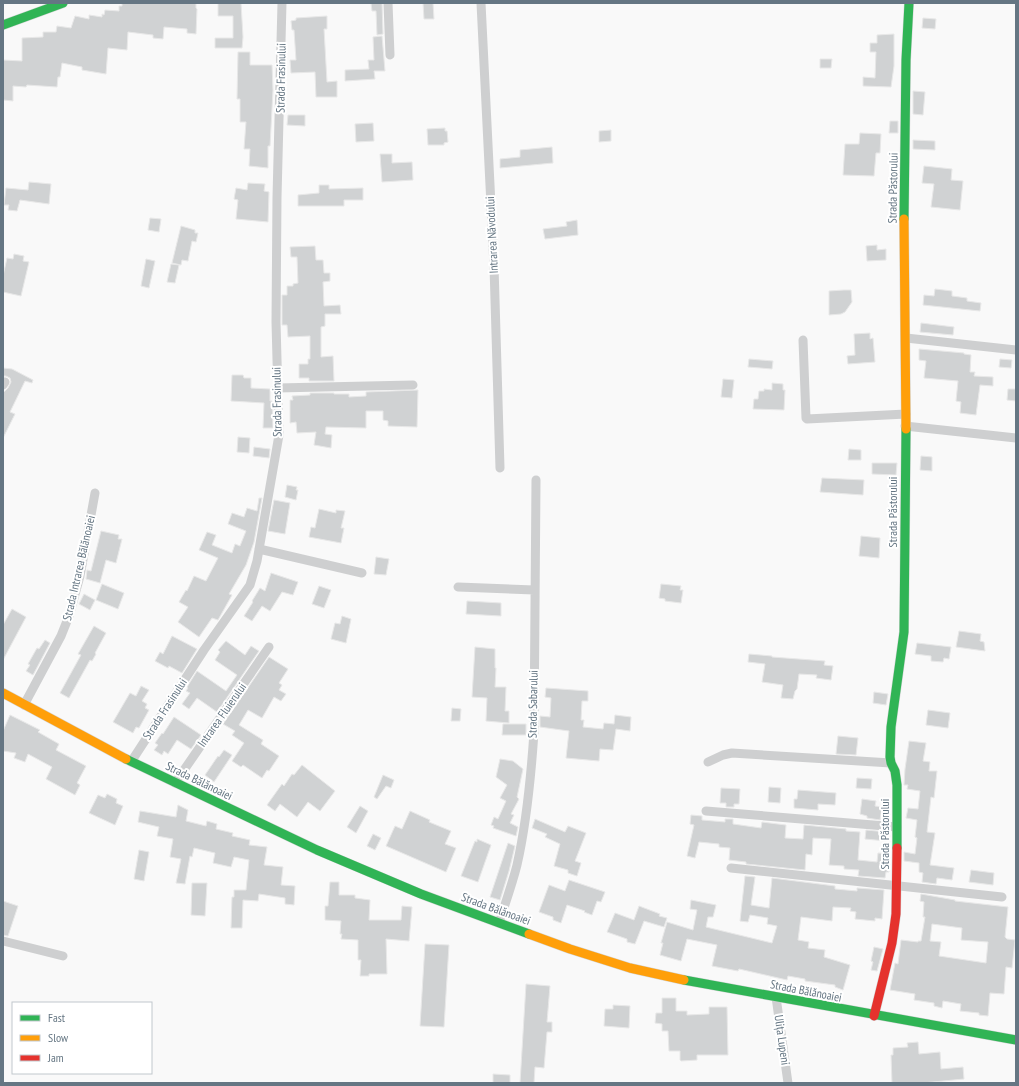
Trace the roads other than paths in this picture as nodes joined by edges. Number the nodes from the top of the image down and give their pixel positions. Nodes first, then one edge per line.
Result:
1 (63, 3) edge
2 (282, 3) edge
3 (388, 3) edge
4 (481, 3) edge
5 (909, 3) edge
6 (3, 25) edge
7 (390, 55) dead end
8 (906, 338) junction
9 (803, 340) dead end
10 (1016, 350) edge
11 (413, 385) dead end
12 (277, 388) junction
13 (906, 414) junction
14 (905, 426) junction
15 (1016, 438) edge
16 (500, 468) dead end
17 (536, 480) dead end
18 (95, 493) dead end
19 (259, 549) junction
20 (362, 573) dead end
21 (458, 587) dead end
22 (534, 590) junction
23 (269, 647) dead end
24 (3, 693) edge
25 (24, 705) junction
26 (131, 762) junction
27 (708, 762) dead end
28 (891, 764) junction
29 (175, 783) junction
30 (706, 811) dead end
31 (897, 827) junction
32 (731, 868) dead end
33 (897, 885) junction
34 (1002, 896) dead end
35 (499, 923) junction
36 (3, 941) edge
37 (63, 956) dead end
38 (776, 997) junction
39 (874, 1016) junction
40 (1016, 1040) edge
41 (788, 1083) edge

1 - 6 main road
2 - 12 street, Strada Frasinului
3 - 7 street
4 - 16 street, Intrarea Năvodului
5 - 8 main road, Strada Păstorului
8 - 10 street
8 - 13 main road, Strada Păstorului
9 - 13 street
11 - 12 street
12 - 19 street, Strada Frasinului
13 - 14 main road, Strada Păstorului
14 - 15 street
14 - 28 main road, Strada Păstorului
17 - 22 street, Strada Sabarului
18 - 25 street, Strada Intrarea Bălănoaiei
19 - 20 street
19 - 26 street, Strada Frasinului
21 - 22 street
22 - 35 street, Strada Sabarului
23 - 29 street, Intrarea Fluierului
24 - 25 main road, Strada Bălănoaiei
25 - 26 main road, Strada Bălănoaiei
26 - 29 main road, Strada Bălănoaiei
27 - 28 street
28 - 31 main road, Strada Păstorului
29 - 35 main road, Strada Bălănoaiei
30 - 31 street
31 - 33 main road, Strada Păstorului
32 - 33 street
33 - 34 street
33 - 39 main road, Strada Păstorului
35 - 38 main road, Strada Bălănoaiei
36 - 37 street
38 - 39 main road, Strada Bălănoaiei
38 - 41 street, Ulița Lupeni
39 - 40 main road, Strada Bălănoaiei

